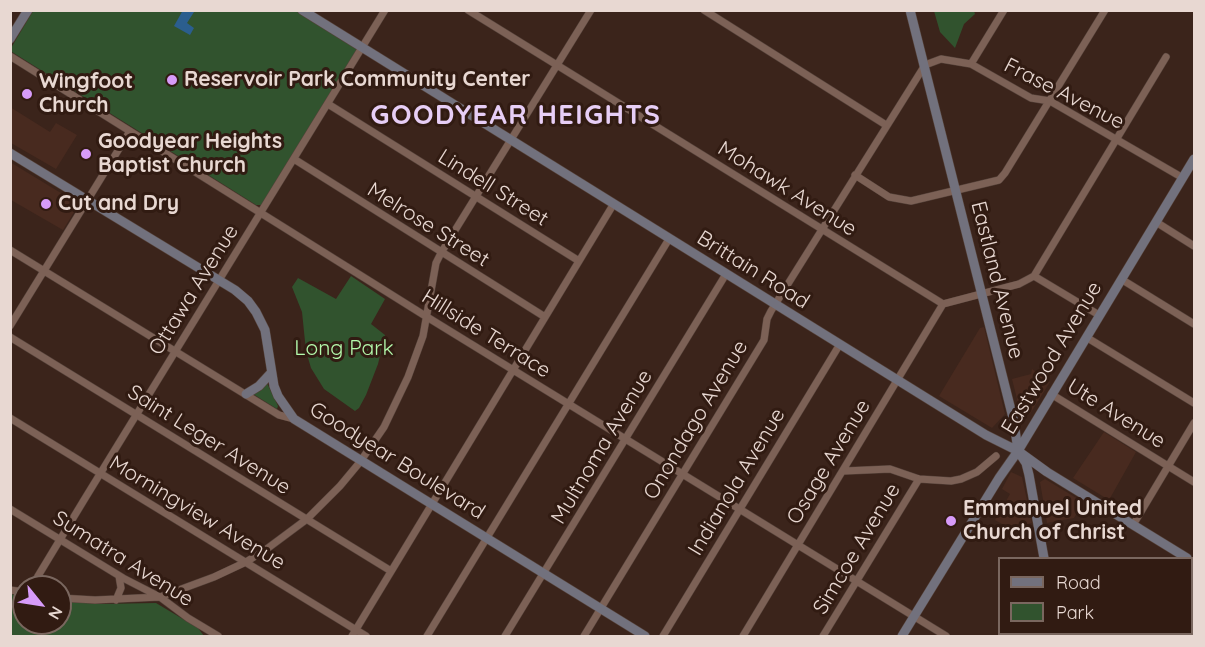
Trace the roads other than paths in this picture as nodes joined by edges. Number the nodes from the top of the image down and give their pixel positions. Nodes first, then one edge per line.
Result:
1 (28, 10) edge
2 (302, 10) edge
3 (385, 10) edge
4 (468, 10) edge
5 (591, 10) edge
6 (704, 10) edge
7 (910, 10) edge
8 (1004, 10) edge
9 (1105, 10) edge
10 (485, 15) edge
11 (10, 39) edge
12 (362, 48) junction
13 (10, 56) edge
14 (1166, 57) dead end
15 (971, 64) junction
16 (925, 65) junction
17 (556, 66) junction
18 (1050, 101) junction
19 (328, 104) junction
20 (886, 125) junction
21 (130, 131) junction
22 (1115, 139) junction
23 (509, 140) junction
24 (10, 153) edge
25 (294, 159) junction
26 (1193, 163) edge
27 (855, 175) junction
28 (1183, 178) junction
29 (956, 190) junction
30 (475, 196) junction
31 (88, 200) junction
32 (613, 205) junction
33 (261, 212) junction
34 (1156, 222) junction
35 (821, 230) junction
36 (669, 239) junction
37 (1194, 246) edge
38 (10, 250) edge
39 (441, 253) junction
40 (579, 261) junction
41 (45, 271) junction
42 (726, 274) junction
43 (1034, 276) junction
44 (1121, 279) junction
45 (219, 281) junction
46 (981, 294) junction
47 (775, 304) junction
48 (943, 304) junction
49 (1099, 315) junction
50 (427, 317) junction
51 (545, 317) junction
52 (1194, 324) edge
53 (10, 326) edge
54 (10, 337) edge
55 (1086, 337) junction
56 (840, 344) junction
57 (176, 351) junction
58 (513, 370) junction
59 (271, 373) junction
60 (897, 380) junction
61 (246, 394) junction
62 (1051, 394) junction
63 (1194, 403) edge
64 (568, 404) junction
65 (137, 415) junction
66 (10, 418) edge
67 (294, 419) junction
68 (1194, 423) edge
69 (626, 439) junction
70 (1018, 451) junction
71 (996, 456) dead end
72 (360, 462) junction
73 (1169, 466) junction
74 (844, 471) junction
75 (100, 474) junction
76 (682, 474) junction
77 (919, 479) junction
78 (1194, 482) edge
79 (431, 504) junction
80 (10, 509) edge
81 (740, 510) junction
82 (307, 519) junction
83 (1133, 525) junction
84 (486, 539) junction
85 (60, 540) junction
86 (798, 546) junction
87 (1044, 557) edge
88 (1185, 557) edge
89 (246, 562) junction
90 (391, 571) junction
91 (543, 574) junction
92 (39, 575) edge
93 (119, 576) junction
94 (856, 582) junction
95 (160, 597) junction
96 (72, 598) edge
97 (116, 600) junction
98 (600, 608) junction
99 (914, 617) junction
100 (354, 633) edge
101 (218, 636) edge
102 (366, 636) edge
103 (427, 636) edge
104 (505, 636) edge
105 (584, 636) edge
106 (645, 636) edge
107 (663, 636) edge
108 (743, 636) edge
109 (823, 636) edge
110 (902, 636) edge
111 (946, 636) edge

1 - 11 street
2 - 12 street, Brittain Road
3 - 12 street, Ottawa Avenue
4 - 10 street, Mohawk Avenue
5 - 17 street
6 - 20 street
7 - 16 street, Eastland Avenue
8 - 15 street
9 - 18 street
10 - 17 street, Mohawk Avenue
12 - 19 street, Ottawa Avenue
12 - 23 street, Brittain Road
13 - 21 street, Hillside Terrace
14 - 22 street
15 - 16 street, Frase Avenue
15 - 18 street, Frase Avenue
16 - 20 street, Onondago Avenue
16 - 29 street, Eastland Avenue
17 - 23 street
17 - 35 street, Mohawk Avenue
18 - 22 street, Frase Avenue
18 - 29 street
19 - 25 street, Ottawa Avenue
19 - 30 street, Lindell Street
20 - 27 street, Onondago Avenue
21 - 31 street
21 - 33 street, Hillside Terrace
22 - 28 street, Frase Avenue
22 - 43 street
23 - 30 street
23 - 32 street, Brittain Road
24 - 31 street, Goodyear Boulevard
25 - 33 street, Ottawa Avenue
25 - 39 street, Melrose Street
26 - 28 street, Eastwood Avenue
27 - 29 street
27 - 35 street, Onondago Avenue
28 - 34 street, Eastwood Avenue
29 - 46 street, Eastland Avenue
30 - 39 street
30 - 40 street, Lindell Street
31 - 41 street
31 - 45 street, Goodyear Boulevard
32 - 36 street, Brittain Road
32 - 40 street
33 - 45 street, Ottawa Avenue
33 - 50 street, Hillside Terrace
34 - 37 street
34 - 44 street, Eastwood Avenue
35 - 47 street, Onondago Avenue
35 - 48 street, Mohawk Avenue
36 - 42 street, Brittain Road
36 - 64 street
38 - 41 street
39 - 50 street
39 - 51 street, Melrose Street
40 - 51 street
41 - 53 street
41 - 57 street
42 - 47 street, Brittain Road
42 - 69 street, Multnoma Avenue
43 - 46 street
43 - 49 street
44 - 49 street, Eastwood Avenue
44 - 52 street
45 - 57 street, Ottawa Avenue
45 - 59 street, Goodyear Boulevard
46 - 48 street
46 - 70 street, Eastland Avenue
47 - 56 street, Brittain Road
47 - 76 street, Onondago Avenue
48 - 60 street, Osage Avenue
49 - 55 street, Eastwood Avenue
50 - 58 street, Hillside Terrace
50 - 72 street
51 - 58 street
54 - 65 street, Saint Leger Avenue
55 - 62 street, Eastwood Avenue
55 - 63 street
56 - 60 street, Brittain Road
56 - 81 street, Indianola Avenue
57 - 61 street
57 - 65 street, Ottawa Avenue
58 - 64 street, Hillside Terrace
58 - 79 street
59 - 61 street
59 - 67 street, Goodyear Boulevard
60 - 70 street, Brittain Road
60 - 74 street, Osage Avenue
61 - 67 street
62 - 70 street, Eastwood Avenue
62 - 73 street, Ute Avenue
64 - 69 street, Hillside Terrace
64 - 84 street
65 - 75 street, Ottawa Avenue
65 - 82 street, Saint Leger Avenue
66 - 75 street, Morningview Avenue
67 - 72 street, Goodyear Boulevard
68 - 73 street
69 - 76 street, Hillside Terrace
69 - 91 street, Multnoma Avenue
70 - 83 street, Brittain Road
70 - 87 street, Eastland Avenue
70 - 99 street, Eastwood Avenue
71 - 77 street
72 - 79 street, Goodyear Boulevard
72 - 82 street
73 - 78 street, Ute Avenue
73 - 83 street
74 - 77 street
74 - 86 street, Osage Avenue
75 - 85 street, Ottawa Avenue
75 - 89 street, Morningview Avenue
76 - 81 street, Hillside Terrace
76 - 98 street, Onondago Avenue
77 - 94 street, Simcoe Avenue
79 - 84 street, Goodyear Boulevard
79 - 90 street
80 - 85 street, Sumatra Avenue
81 - 86 street, Hillside Terrace
81 - 107 street, Indianola Avenue
82 - 89 street
82 - 90 street, Saint Leger Avenue
83 - 88 street, Brittain Road
84 - 91 street, Goodyear Boulevard
84 - 103 street
85 - 92 street, Ottawa Avenue
85 - 93 street, Sumatra Avenue
86 - 94 street, Hillside Terrace
86 - 108 street, Osage Avenue
89 - 95 street
89 - 100 street, Morningview Avenue
90 - 100 street
91 - 98 street, Goodyear Boulevard
91 - 104 street, Multnoma Avenue
93 - 95 street, Sumatra Avenue
93 - 97 street
94 - 99 street, Hillside Terrace
94 - 109 street, Simcoe Avenue
95 - 97 street
95 - 101 street, Sumatra Avenue
96 - 97 street
98 - 105 street, Onondago Avenue
98 - 106 street, Goodyear Boulevard
99 - 110 street, Eastwood Avenue
99 - 111 street, Hillside Terrace
100 - 102 street, Morningview Avenue

